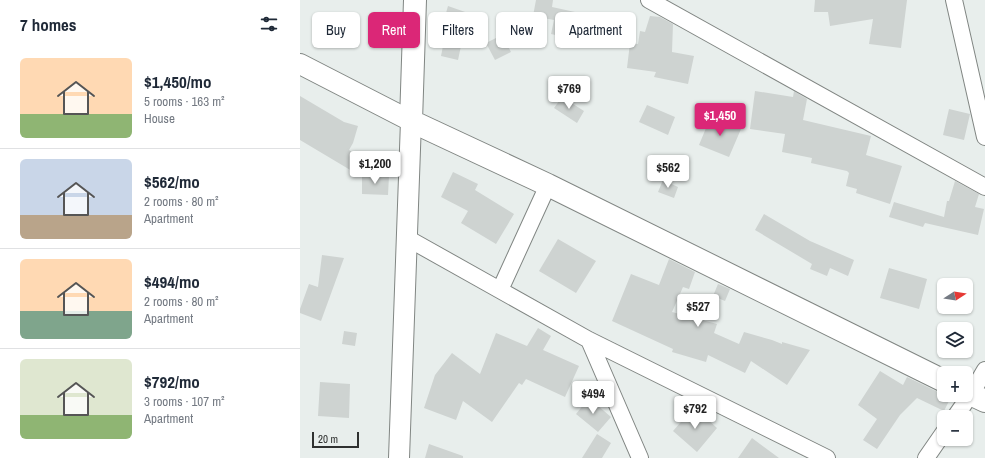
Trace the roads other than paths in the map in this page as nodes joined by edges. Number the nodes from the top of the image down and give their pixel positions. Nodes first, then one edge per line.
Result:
1 (415, 0) edge
2 (649, 0) edge
3 (954, 0) edge
4 (300, 64) edge
5 (982, 111) edge
6 (411, 121) junction
7 (985, 137) edge
8 (548, 185) junction
9 (985, 187) edge
10 (407, 238) junction
11 (500, 290) junction
12 (589, 340) junction
13 (985, 370) edge
14 (937, 378) edge
15 (974, 396) edge
16 (961, 410) edge
17 (937, 442) edge
18 (399, 458) edge
19 (640, 458) edge
20 (827, 458) edge
21 (926, 458) edge

1 - 6 main road
2 - 9 street
3 - 5 street
4 - 6 street
5 - 7 street
6 - 8 main road
6 - 10 street
8 - 11 street
8 - 14 main road
10 - 11 street
10 - 18 street
11 - 12 street
12 - 19 street
12 - 20 street
13 - 15 street
15 - 16 street
17 - 21 street

